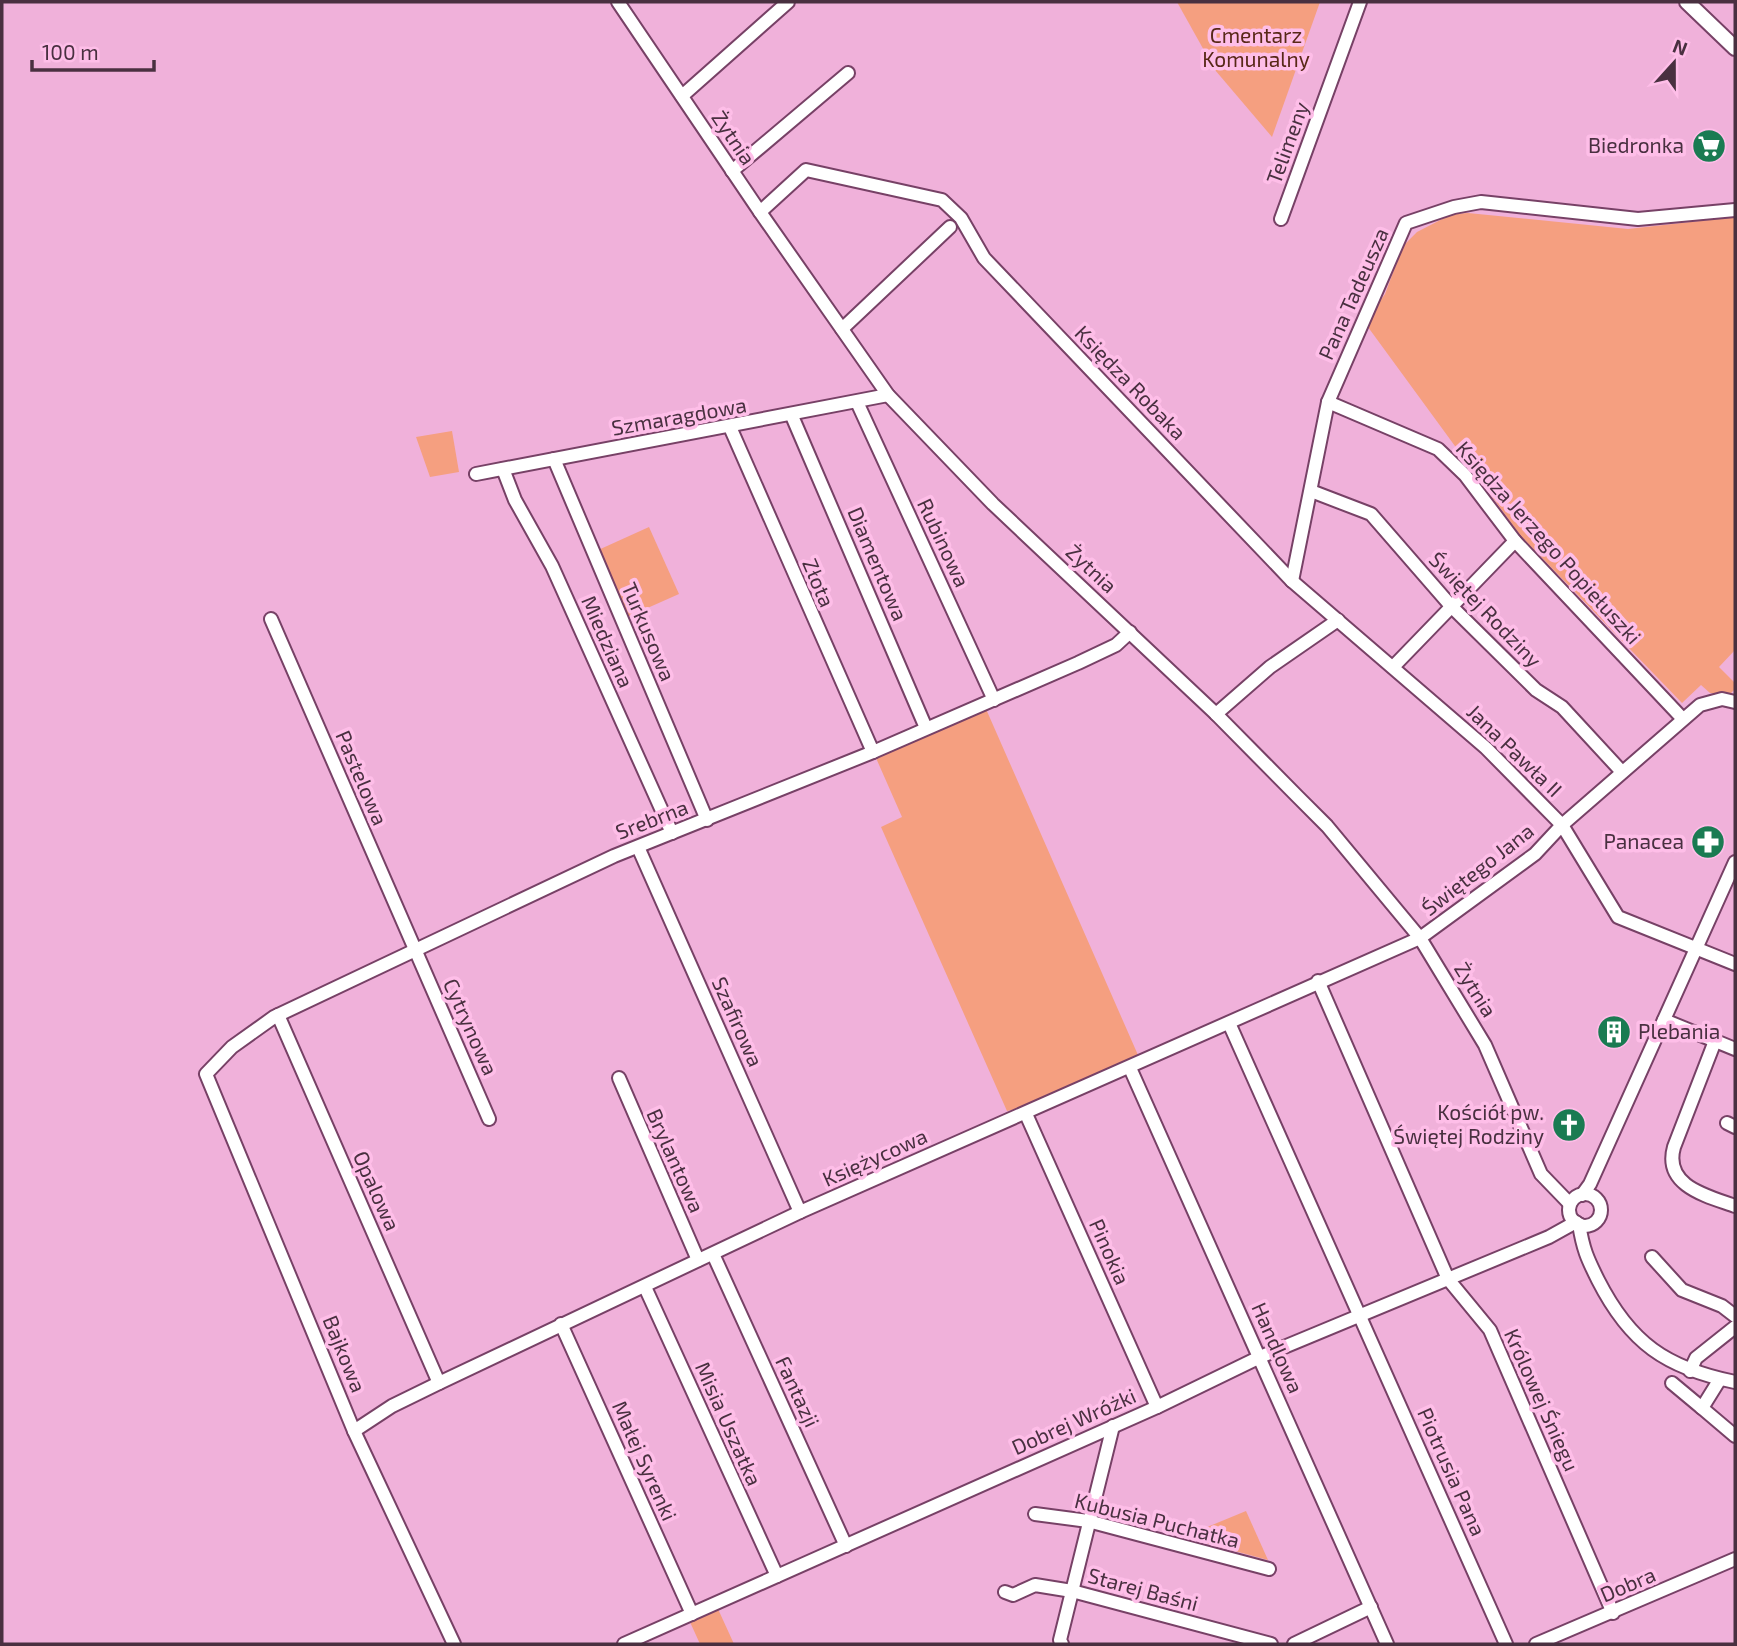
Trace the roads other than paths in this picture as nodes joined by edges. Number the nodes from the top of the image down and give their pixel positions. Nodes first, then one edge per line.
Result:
1 (788, 2) edge
2 (1360, 2) edge
3 (1687, 2) edge
4 (624, 4) edge
5 (1735, 48) edge
6 (848, 72) dead end
7 (682, 96) junction
8 (732, 172) junction
9 (1735, 209) edge
10 (760, 212) junction
11 (1281, 219) dead end
12 (950, 227) dead end
13 (842, 329) junction
14 (888, 395) junction
15 (857, 402) junction
16 (1328, 402) junction
17 (792, 416) junction
18 (730, 427) junction
19 (554, 459) junction
20 (503, 469) junction
21 (476, 474) dead end
22 (1311, 491) junction
23 (1515, 541) junction
24 (1292, 582) junction
25 (1451, 606) junction
26 (271, 619) dead end
27 (1338, 620) junction
28 (1130, 632) junction
29 (1394, 667) junction
30 (994, 699) junction
31 (1735, 702) edge
32 (1216, 714) junction
33 (1682, 718) junction
34 (926, 728) junction
35 (873, 752) junction
36 (1622, 772) junction
37 (707, 820) junction
38 (1562, 825) junction
39 (672, 833) junction
40 (638, 847) junction
41 (1735, 862) edge
42 (1420, 938) junction
43 (1696, 949) junction
44 (415, 952) junction
45 (1735, 964) edge
46 (1318, 981) junction
47 (278, 1015) junction
48 (1648, 1018) dead end
49 (1663, 1022) junction
50 (1229, 1023) junction
51 (1715, 1041) junction
52 (1735, 1049) edge
53 (1130, 1068) junction
54 (205, 1074) joint
55 (619, 1078) dead end
56 (1026, 1114) junction
57 (489, 1119) dead end
58 (1607, 1145) junction
59 (1597, 1200) junction
60 (1735, 1206) edge
61 (800, 1212) junction
62 (1578, 1212) junction
63 (713, 1254) junction
64 (1652, 1256) dead end
65 (698, 1260) junction
66 (1448, 1279) junction
67 (645, 1287) junction
68 (1360, 1315) junction
69 (1735, 1316) edge
70 (561, 1324) junction
71 (1735, 1327) edge
72 (1260, 1357) junction
73 (1690, 1371) junction
74 (1720, 1379) junction
75 (1735, 1382) edge
76 (439, 1383) junction
77 (1672, 1383) dead end
78 (1157, 1406) junction
79 (1702, 1408) junction
80 (1113, 1426) junction
81 (354, 1431) junction
82 (1735, 1436) edge
83 (1035, 1514) dead end
84 (1088, 1521) junction
85 (846, 1546) junction
86 (1735, 1559) edge
87 (1269, 1569) dead end
88 (777, 1576) junction
89 (1072, 1591) junction
90 (1005, 1592) dead end
91 (1371, 1607) junction
92 (1613, 1613) junction
93 (692, 1614) junction
94 (1222, 1631) junction
95 (1057, 1643) edge
96 (454, 1644) edge
97 (624, 1644) edge
98 (1218, 1644) edge
99 (1271, 1644) edge
100 (1294, 1644) edge
101 (1387, 1644) edge
102 (1506, 1644) edge
103 (1536, 1644) edge

1 - 7 street
2 - 11 street, Telimeny
3 - 5 main road
4 - 7 street, Żytnia
6 - 8 street
7 - 8 street, Żytnia
8 - 10 street, Żytnia
9 - 16 street, Pana Tadeusza
10 - 13 street, Żytnia
10 - 24 street, Księdza Robaka
12 - 13 street
13 - 14 street, Żytnia
14 - 15 street, Szmaragdowa
14 - 28 street, Żytnia
15 - 17 street, Szmaragdowa
15 - 30 street, Rubinowa
16 - 22 street, Pana Tadeusza
16 - 23 street, Księdza Jerzego Popiełuszki
17 - 18 street, Szmaragdowa
17 - 34 street, Diamentowa
18 - 19 street, Szmaragdowa
18 - 35 street, Złota
19 - 20 street, Szmaragdowa
19 - 37 street, Turkusowa
20 - 21 street, Szmaragdowa
20 - 39 street, Miedziana
22 - 24 street, Pana Tadeusza
22 - 25 street, Świętej Rodziny
23 - 25 street
23 - 33 street, Księdza Jerzego Popiełuszki
24 - 27 street, Jana Pawła II
25 - 29 street
25 - 36 street, Świętej Rodziny
26 - 44 street, Pastelowa
27 - 29 street, Jana Pawła II
27 - 32 street
28 - 30 street, Srebrna
28 - 32 street, Żytnia
29 - 38 street, Jana Pawła II
30 - 34 street, Srebrna
31 - 33 street, Świętego Jana
32 - 42 street, Żytnia
33 - 36 street, Świętego Jana
34 - 35 street, Srebrna
35 - 37 street, Srebrna
36 - 38 street, Świętego Jana
37 - 39 street, Srebrna
38 - 42 street, Świętego Jana
38 - 43 street, Jana Pawła II
39 - 40 street, Srebrna
40 - 44 street, Srebrna
40 - 61 street, Szafirowa
41 - 43 street
42 - 46 street, Księżycowa
42 - 62 street, Żytnia
43 - 45 street, Jana Pawła II
43 - 49 street
44 - 47 street, Srebrna
44 - 57 street, Cytrynowa
46 - 50 street, Księżycowa
46 - 66 street, Królowej Śniegu
47 - 54 street, Srebrna
47 - 76 street, Opalowa
48 - 49 street
49 - 51 street
49 - 58 street
50 - 53 street, Księżycowa
50 - 68 street, Piotrusia Pana
51 - 52 street
51 - 60 street
53 - 56 street, Księżycowa
53 - 72 street, Handlowa
54 - 81 street, Bajkowa
55 - 65 street, Brylantowa
56 - 61 street, Księżycowa
56 - 78 street, Pinokia
58 - 59 street
58 - 62 street
59 - 62 street, Żytnia
59 - 62 street
61 - 63 street, Księżycowa
62 - 66 street, Dobrej Wróżki
62 - 73 street
63 - 65 street, Księżycowa
63 - 85 street, Fantazji
64 - 69 street
65 - 67 street, Księżycowa
66 - 68 street, Dobrej Wróżki
66 - 92 street, Królowej Śniegu
67 - 70 street, Księżycowa
67 - 88 street, Misia Uszatka
68 - 72 street, Dobrej Wróżki
68 - 102 street, Piotrusia Pana
70 - 76 street, Księżycowa
70 - 93 street, Małej Syrenki
71 - 73 street
72 - 78 street, Dobrej Wróżki
72 - 91 street, Handlowa
73 - 74 street
74 - 75 street
74 - 79 street
76 - 81 street, Księżycowa
77 - 79 street
78 - 80 street, Dobrej Wróżki
79 - 82 street
80 - 84 street
80 - 85 street, Dobrej Wróżki
81 - 96 street, Bajkowa
83 - 84 street, Kubusia Puchatka
84 - 87 street, Kubusia Puchatka
84 - 89 street
85 - 88 street, Dobrej Wróżki
86 - 92 street, Dobra
88 - 93 street, Dobrej Wróżki
89 - 90 street, Starej Baśni
89 - 94 street, Starej Baśni
89 - 95 street
91 - 100 street
91 - 101 street, Handlowa
92 - 103 street, Dobra
93 - 97 street, Dobrej Wróżki
94 - 98 street
94 - 99 street, Starej Baśni

